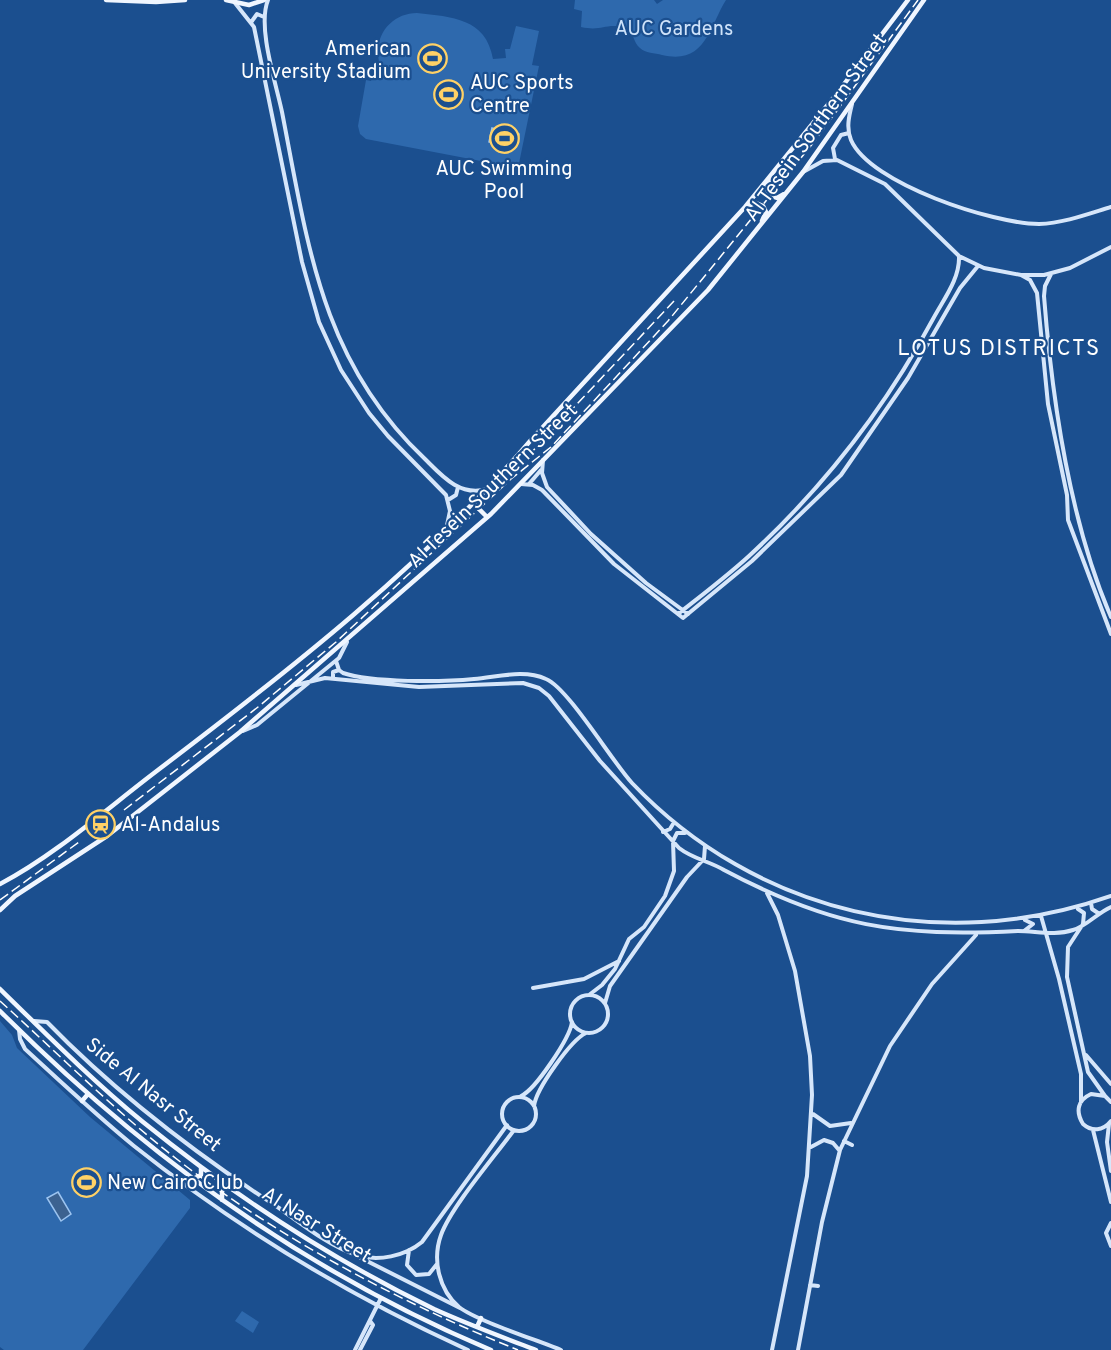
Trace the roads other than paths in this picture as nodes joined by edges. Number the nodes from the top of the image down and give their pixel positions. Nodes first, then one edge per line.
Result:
1 (106, 0) edge
2 (185, 0) edge
3 (226, 0) edge
4 (266, 0) edge
5 (908, 0) edge
6 (924, 0) edge
7 (234, 1) edge
8 (264, 17) junction
9 (252, 23) junction
10 (853, 102) junction
11 (849, 133) junction
12 (835, 159) junction
13 (803, 172) junction
14 (772, 174) junction
15 (786, 193) junction
16 (745, 207) junction
17 (1111, 207) edge
18 (759, 229) junction
19 (1111, 247) edge
20 (958, 256) junction
21 (978, 266) junction
22 (1052, 273) junction
23 (1021, 275) junction
24 (365, 388) junction
25 (355, 392) junction
26 (377, 405) junction
27 (369, 413) junction
28 (543, 460) junction
29 (542, 470) junction
30 (518, 484) junction
31 (529, 484) junction
32 (459, 487) junction
33 (488, 489) junction
34 (448, 500) junction
35 (473, 502) junction
36 (1067, 504) junction
37 (1077, 506) junction
38 (487, 517) junction
39 (1083, 530) junction
40 (446, 531) junction
41 (1073, 532) junction
42 (748, 557) junction
43 (752, 561) junction
44 (683, 610) junction
45 (678, 614) junction
46 (688, 614) junction
47 (1111, 617) edge
48 (1111, 634) edge
49 (347, 642) junction
50 (336, 661) junction
51 (339, 670) junction
52 (499, 676) junction
53 (335, 680) junction
54 (309, 681) junction
55 (295, 685) junction
56 (500, 685) junction
57 (240, 732) junction
58 (673, 823) junction
59 (663, 832) junction
60 (685, 833) junction
61 (673, 843) junction
62 (705, 846) junction
63 (719, 855) junction
64 (702, 861) junction
65 (713, 865) junction
66 (0, 884) edge
67 (766, 893) junction
68 (1111, 896) edge
69 (10, 900) junction
70 (0, 902) edge
71 (1091, 903) junction
72 (1111, 907) edge
73 (1076, 909) junction
74 (0, 910) edge
75 (1098, 913) junction
76 (1041, 916) junction
77 (1019, 918) junction
78 (1081, 927) junction
79 (1023, 931) junction
80 (1044, 932) junction
81 (978, 934) junction
82 (622, 959) junction
83 (1067, 978) junction
84 (1059, 979) junction
85 (0, 988) edge
86 (533, 988) dead end
87 (589, 995) junction
88 (605, 1004) junction
89 (0, 1011) edge
90 (34, 1021) junction
91 (572, 1022) junction
92 (19, 1030) junction
93 (588, 1032) junction
94 (1084, 1052) junction
95 (1088, 1083) junction
96 (1111, 1084) edge
97 (119, 1089) junction
98 (88, 1094) junction
99 (114, 1095) junction
100 (1105, 1096) junction
101 (519, 1097) junction
102 (82, 1101) junction
103 (1081, 1102) junction
104 (1111, 1102) edge
105 (534, 1106) junction
106 (813, 1113) junction
107 (852, 1122) junction
108 (1110, 1123) edge
109 (507, 1125) junction
110 (514, 1130) junction
111 (1093, 1130) junction
112 (1107, 1138) junction
113 (1097, 1139) junction
114 (844, 1141) junction
115 (852, 1145) dead end
116 (811, 1147) junction
117 (840, 1150) junction
118 (201, 1166) junction
119 (1111, 1171) edge
120 (193, 1179) junction
121 (230, 1186) junction
122 (222, 1200) junction
123 (1111, 1202) edge
124 (287, 1214) junction
125 (1111, 1217) edge
126 (282, 1222) junction
127 (1110, 1224) edge
128 (257, 1226) junction
129 (253, 1232) junction
130 (1111, 1246) edge
131 (409, 1250) junction
132 (346, 1251) junction
133 (354, 1254) junction
134 (342, 1258) junction
135 (437, 1263) junction
136 (326, 1269) junction
137 (322, 1275) junction
138 (810, 1285) junction
139 (819, 1286) dead end
140 (381, 1298) junction
141 (377, 1306) junction
142 (460, 1308) junction
143 (481, 1318) junction
144 (370, 1321) junction
145 (477, 1327) junction
146 (477, 1347) edge
147 (772, 1349) edge
148 (355, 1350) edge
149 (360, 1350) edge
150 (468, 1350) edge
151 (491, 1350) edge
152 (536, 1350) edge
153 (561, 1350) edge
154 (798, 1350) edge

1 - 2 main road
3 - 7 main road
4 - 7 main road
4 - 8 street
5 - 14 main road, Al Tesein Southern Street
6 - 10 main road, Al Tesein Southern Street
7 - 9 street
8 - 9 street
8 - 24 street
9 - 25 street
10 - 11 street
10 - 13 main road, Al Tesein Southern Street
11 - 12 street
11 - 17 street
12 - 13 street
12 - 20 street
13 - 15 main road, Al Tesein Southern Street
14 - 15 main road
14 - 16 main road, Al Tesein Southern Street
15 - 18 main road, Al Tesein Southern Street
16 - 18 main road
16 - 33 main road, Al Tesein Southern Street
18 - 28 main road, Al Tesein Southern Street
19 - 22 street
20 - 21 street
20 - 42 street
21 - 23 street
21 - 43 street
22 - 23 street
22 - 37 street
23 - 36 street
24 - 25 street
24 - 26 street
25 - 27 street
26 - 27 street
26 - 32 street
27 - 34 street
28 - 29 street
28 - 30 main road, Al Tesein Southern Street
29 - 31 street
29 - 44 street
30 - 31 street
30 - 38 main road, Al Tesein Southern Street
31 - 45 street
32 - 33 street
32 - 34 street
33 - 35 main road, Al Tesein Southern Street
34 - 40 street
35 - 38 main road
35 - 40 main road, Al Tesein Southern Street
36 - 37 street
36 - 41 street
37 - 39 street
38 - 49 main road, Al Tesein Southern Street
39 - 41 street
39 - 47 street
40 - 66 main road, Al Tesein Southern Street
41 - 48 street
42 - 43 street
42 - 44 street
43 - 46 street
44 - 45 street
44 - 46 street
45 - 46 street
49 - 50 street
49 - 55 main road, Al Tesein Southern Street
50 - 51 street
50 - 54 street
51 - 52 street
51 - 53 street
52 - 56 street
52 - 58 street
53 - 54 street
53 - 56 street
54 - 55 street
54 - 57 street
55 - 57 main road, Al Tesein Southern Street
56 - 59 street
57 - 69 main road, Al Tesein Southern Street
58 - 59 street
58 - 60 street
59 - 61 street
60 - 61 street
60 - 62 street
61 - 64 street
61 - 82 street
62 - 63 street
62 - 64 street
63 - 65 street
63 - 77 street
64 - 65 street
64 - 88 street
65 - 67 street
67 - 81 street
67 - 106 street
68 - 71 street
69 - 70 main road
69 - 74 main road, Al Tesein Southern Street
71 - 73 street
71 - 75 street
72 - 75 street
73 - 76 street
73 - 78 street
75 - 78 street
76 - 77 street
76 - 80 street
77 - 79 street
78 - 80 street
78 - 83 street
79 - 80 street
79 - 81 street
80 - 84 street
81 - 107 street
82 - 86 street
82 - 87 street
83 - 84 street
83 - 94 street
84 - 95 street
85 - 90 main road, Al Nasr Street
87 - 88 street
87 - 91 street
88 - 93 street
89 - 92 main road, Al Nasr Street
90 - 97 street, Side Al Nasr Street
90 - 99 main road, Al Nasr Street
91 - 93 street
91 - 101 street
92 - 98 main road, Al Nasr Street
92 - 102 street
93 - 105 street
94 - 95 street
94 - 96 street
95 - 100 street
95 - 103 street
97 - 99 main road
97 - 124 street, Side Al Nasr Street
98 - 102 main road
98 - 120 main road, Al Nasr Street
99 - 118 main road, Al Nasr Street
100 - 103 street
100 - 104 street
101 - 105 street
101 - 109 street
102 - 129 street
103 - 111 street
105 - 110 street
106 - 107 street
106 - 116 street
107 - 114 street
108 - 111 street
108 - 112 street
109 - 110 street
109 - 131 street
110 - 135 street
111 - 113 street
112 - 113 street
112 - 119 street
113 - 123 street
114 - 115 street
114 - 117 street
116 - 117 street
116 - 147 street
117 - 138 street
118 - 120 main road
118 - 121 main road, Al Nasr Street
120 - 122 main road, Al Nasr Street
121 - 122 main road
121 - 126 main road, Al Nasr Street
122 - 128 main road, Al Nasr Street
124 - 126 main road
124 - 132 street, Side Al Nasr Street
125 - 127 street
126 - 134 main road, Al Nasr Street
127 - 130 street
128 - 129 main road
128 - 136 main road, Al Nasr Street
129 - 137 street
131 - 133 street
131 - 135 street
132 - 133 street, Side Al Nasr Street
132 - 134 main road
133 - 142 street
134 - 145 main road, Al Nasr Street
135 - 142 street
136 - 137 main road
136 - 140 main road, Al Nasr Street
137 - 141 street
138 - 139 street
138 - 154 street
140 - 141 street
140 - 146 main road, Al Nasr Street
141 - 144 street
141 - 150 street
142 - 143 street
143 - 145 main road
143 - 153 street
144 - 148 street
144 - 149 street
145 - 152 main road, Al Nasr Street
146 - 151 main road, Al Nasr Street

